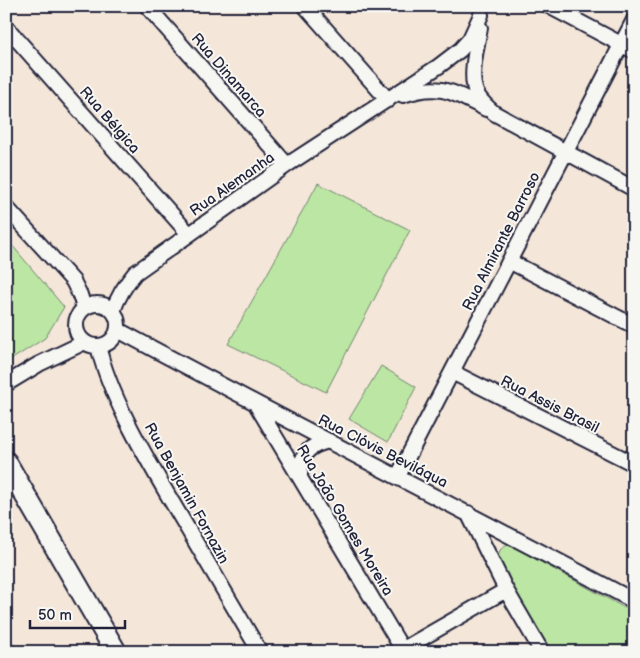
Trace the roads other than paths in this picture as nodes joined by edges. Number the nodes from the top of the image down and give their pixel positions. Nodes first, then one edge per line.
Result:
1 (147, 6) edge
2 (305, 6) edge
3 (549, 6) edge
4 (482, 10) edge
5 (634, 20) edge
6 (6, 27) edge
7 (628, 48) edge
8 (388, 100) junction
9 (494, 113) junction
10 (565, 153) junction
11 (287, 165) junction
12 (634, 189) edge
13 (6, 207) edge
14 (189, 234) junction
15 (509, 261) junction
16 (84, 308) junction
17 (113, 311) junction
18 (634, 326) edge
19 (118, 330) junction
20 (92, 344) junction
21 (452, 372) junction
22 (6, 384) edge
23 (257, 405) junction
24 (329, 441) junction
25 (6, 462) edge
26 (634, 464) edge
27 (300, 475) junction
28 (398, 476) junction
29 (468, 513) junction
30 (508, 534) junction
31 (490, 559) junction
32 (506, 590) junction
33 (634, 601) edge
34 (401, 651) edge
35 (116, 652) edge
36 (260, 652) edge
37 (542, 652) edge

1 - 11 street, Rua Dinamarca
2 - 8 street
3 - 7 street
4 - 8 street, Rua Alemanha
4 - 9 street
5 - 7 street, Rua Almirante Barroso
6 - 14 street, Rua Bélgica
7 - 10 street, Rua Almirante Barroso
8 - 9 street, Rua Alemanha
8 - 11 street, Rua Alemanha
9 - 10 street, Rua Alemanha
10 - 12 street, Rua Alemanha
10 - 15 street, Rua Almirante Barroso
11 - 14 street, Rua Alemanha
13 - 16 street
14 - 17 street, Rua Alemanha
15 - 18 street
15 - 21 street, Rua Almirante Barroso
16 - 17 street
16 - 20 street
17 - 19 street
19 - 20 street
19 - 23 street, Rua Clóvis Beviláqua
20 - 22 street
20 - 36 street, Rua Benjamin Fornazin
21 - 26 street, Rua Assis Brasil
21 - 28 street, Rua Almirante Barroso
23 - 24 street, Rua Clóvis Beviláqua
23 - 27 street, Rua João Gomes Moreira
24 - 27 street
24 - 28 street, Rua Clóvis Beviláqua
25 - 35 main road
27 - 34 street, Rua João Gomes Moreira
28 - 29 street, Rua Clóvis Beviláqua
29 - 30 street, Rua Clóvis Beviláqua
29 - 31 street
30 - 31 street
30 - 33 street, Rua Clóvis Beviláqua
31 - 32 street
32 - 34 street
32 - 37 street

